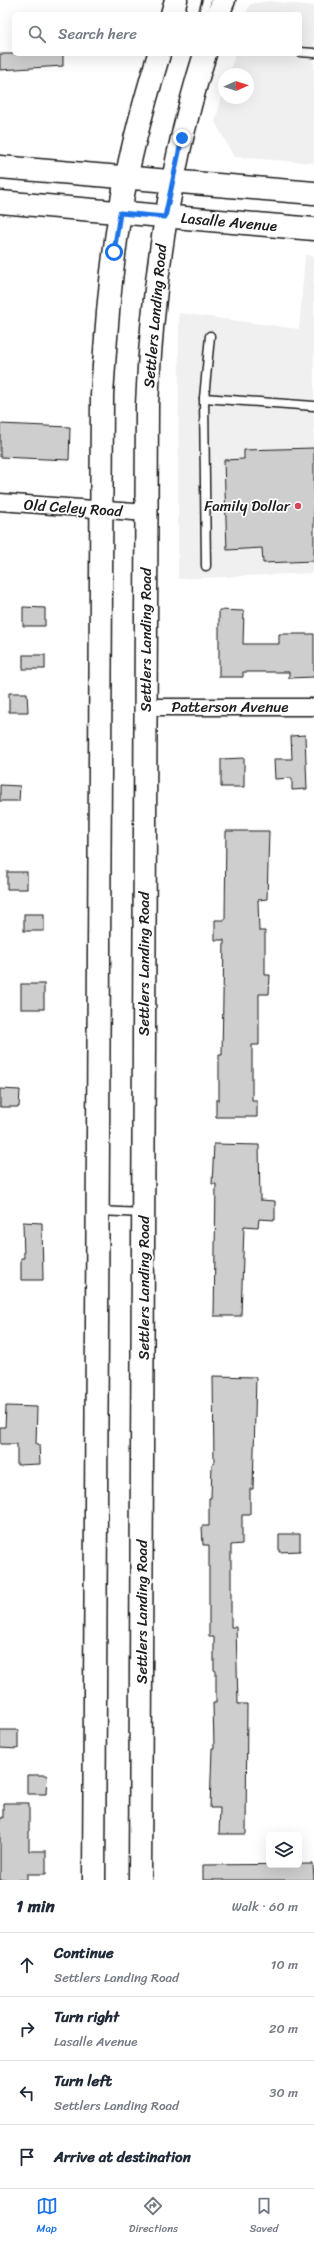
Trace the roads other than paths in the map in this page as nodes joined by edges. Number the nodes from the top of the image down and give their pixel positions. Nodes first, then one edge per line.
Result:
1 (176, 0) edge
2 (207, 0) edge
3 (224, 0) edge
4 (173, 12) edge
5 (203, 12) edge
6 (219, 12) edge
7 (302, 52) edge
8 (314, 53) edge
9 (157, 56) edge
10 (199, 56) edge
11 (204, 56) edge
12 (198, 77) junction
13 (0, 167) edge
14 (127, 177) junction
15 (172, 181) junction
16 (314, 193) edge
17 (0, 202) edge
18 (120, 213) junction
19 (165, 217) junction
20 (314, 229) edge
21 (210, 336) dead end
22 (204, 398) junction
23 (314, 406) edge
24 (0, 502) edge
25 (101, 510) junction
26 (146, 513) junction
27 (206, 566) dead end
28 (145, 707) junction
29 (314, 707) edge
30 (98, 1211) junction
31 (144, 1213) junction
32 (94, 1880) edge
33 (140, 1880) edge

1 - 4 main road
2 - 5 lane
3 - 6 main road
7 - 8 lane
9 - 14 main road
10 - 12 lane
11 - 12 main road, Settlers Landing Road
12 - 15 main road, Settlers Landing Road
13 - 14 main road
14 - 15 main road
14 - 18 main road
15 - 16 main road
15 - 19 main road, Settlers Landing Road
17 - 18 main road, Lasalle Avenue
18 - 19 main road, Lasalle Avenue
18 - 25 main road
19 - 20 main road, Lasalle Avenue
19 - 26 main road, Settlers Landing Road
21 - 22 lane
22 - 23 lane
22 - 27 lane
24 - 25 street, Old Celey Road
25 - 26 street, Old Celey Road
25 - 30 main road
26 - 28 main road, Settlers Landing Road
28 - 29 street, Patterson Avenue
28 - 31 main road, Settlers Landing Road
30 - 31 lane
30 - 32 main road
31 - 33 main road, Settlers Landing Road

